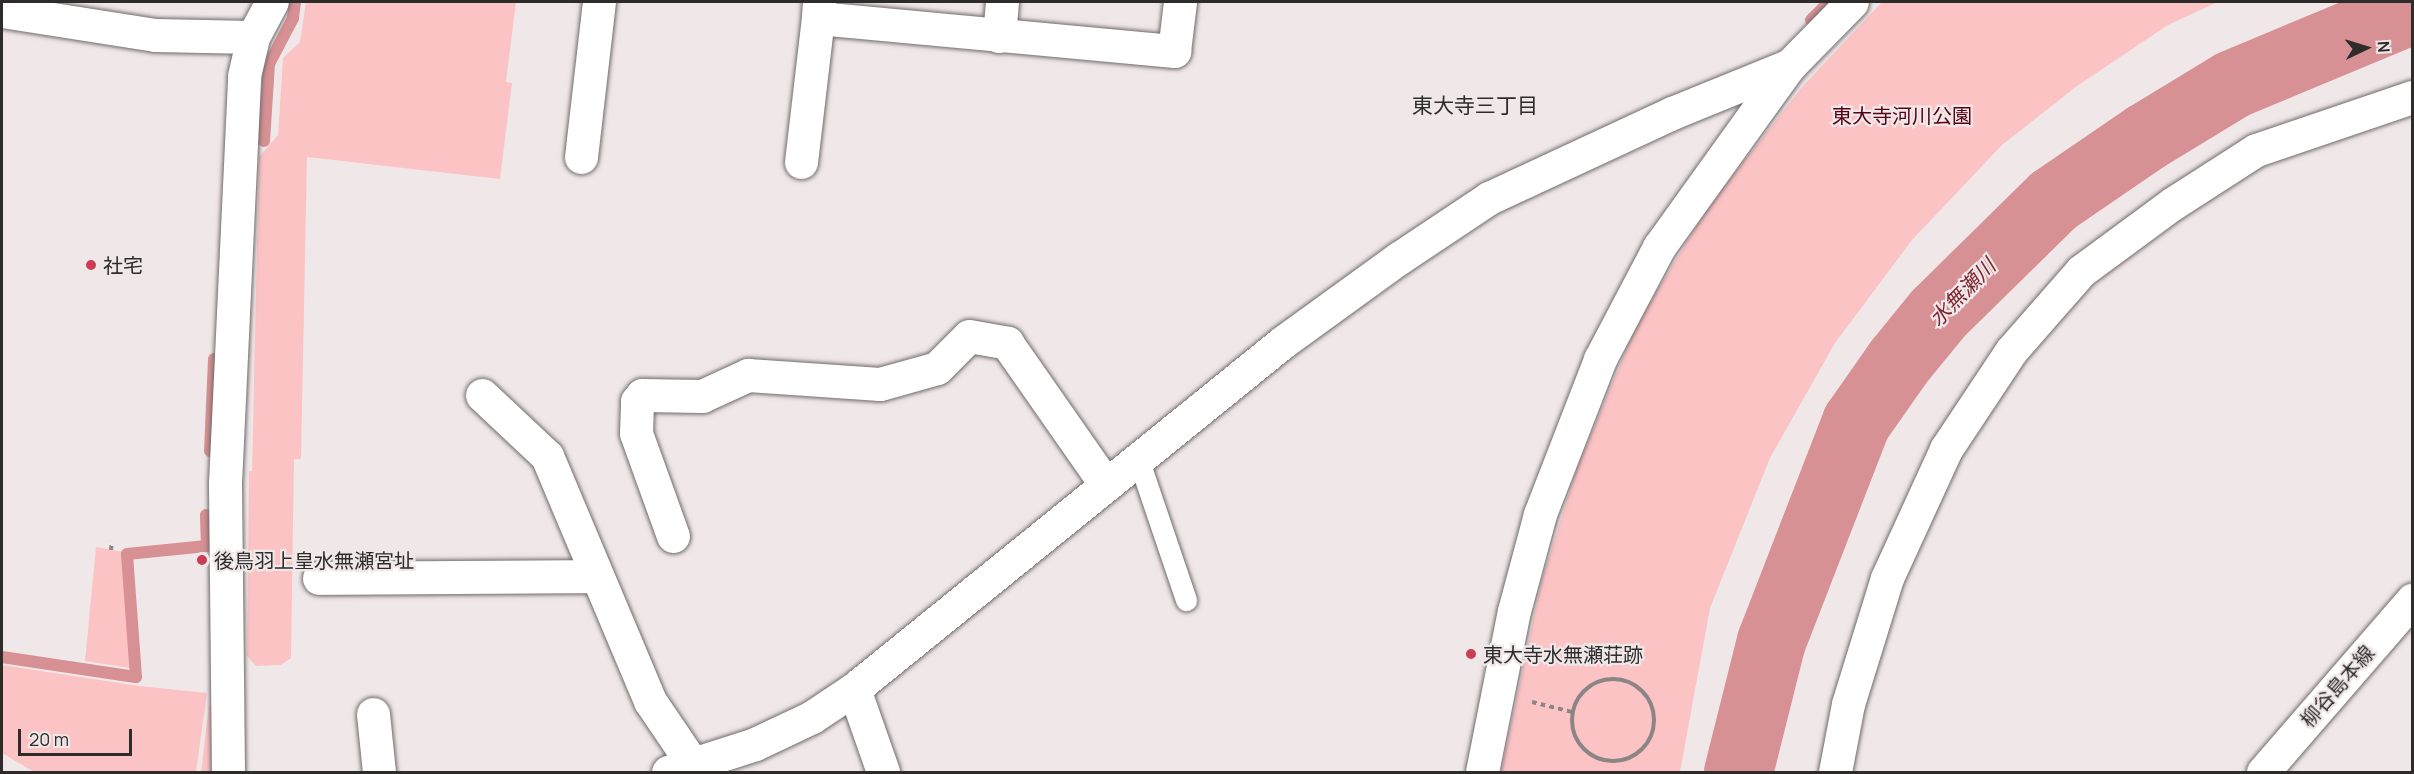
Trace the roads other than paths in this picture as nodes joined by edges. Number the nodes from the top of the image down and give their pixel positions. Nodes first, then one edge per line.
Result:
1 (272, 2) edge
2 (599, 2) edge
3 (1002, 2) edge
4 (1180, 2) edge
5 (1852, 2) edge
6 (818, 10) edge
7 (2, 11) edge
8 (999, 36) junction
9 (253, 37) junction
10 (1790, 65) junction
11 (2412, 97) edge
12 (581, 157) dead end
13 (801, 162) dead end
14 (482, 395) dead end
15 (1139, 461) junction
16 (1106, 485) junction
17 (673, 536) dead end
18 (596, 576) junction
19 (319, 578) dead end
20 (1186, 600) dead end
21 (2412, 600) edge
22 (2400, 628) edge
23 (854, 689) junction
24 (373, 714) dead end
25 (687, 770) edge
26 (228, 772) edge
27 (379, 772) edge
28 (883, 772) edge
29 (1482, 772) edge
30 (1835, 772) edge
31 (2263, 772) edge

1 - 9 street
2 - 12 street
3 - 8 street
4 - 8 street
5 - 10 street
6 - 8 street
6 - 13 street
7 - 9 street
9 - 26 street
10 - 15 street
10 - 29 street
11 - 30 street
14 - 18 street
15 - 16 street
15 - 20 lane
16 - 17 street
16 - 23 street
18 - 19 street
18 - 25 street
21 - 22 street, 柳谷島本線
22 - 31 street, 柳谷島本線
23 - 25 street
23 - 28 street
24 - 27 street

